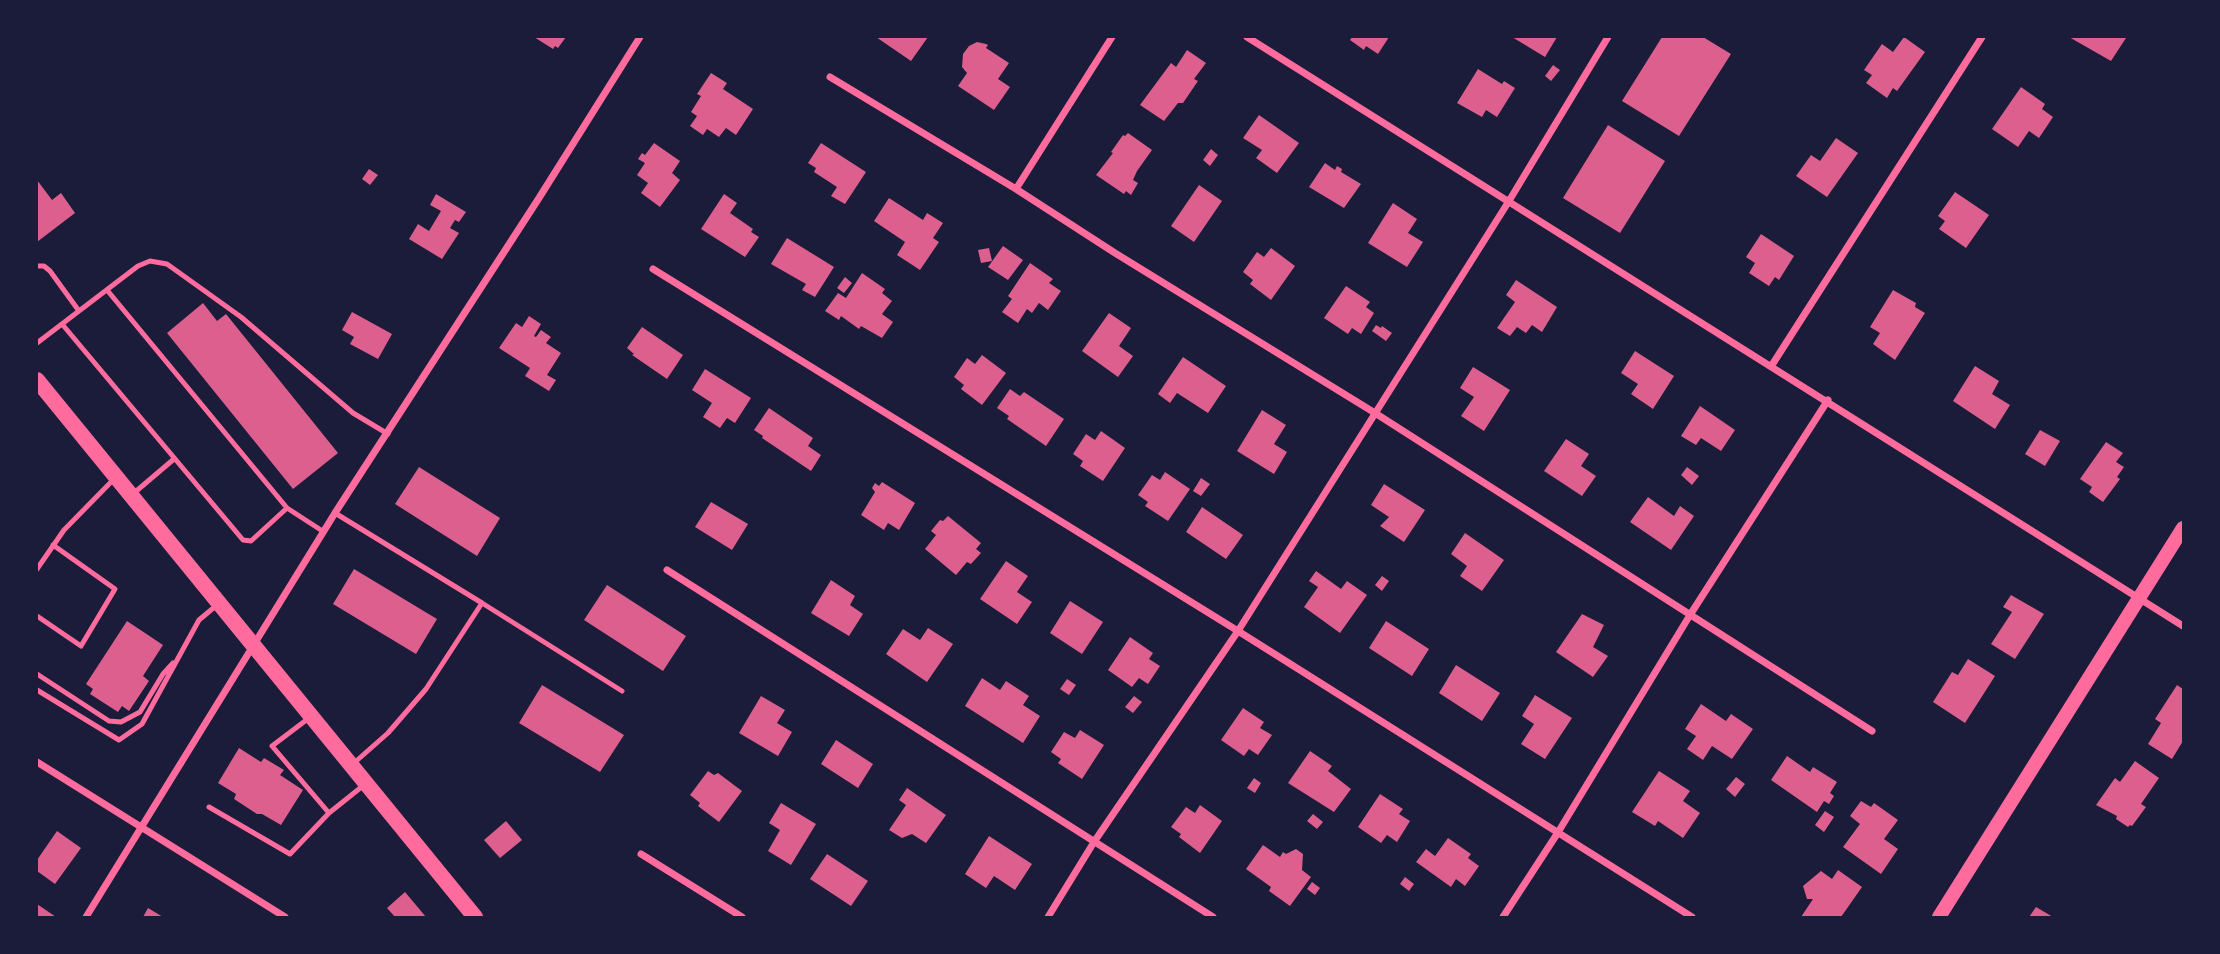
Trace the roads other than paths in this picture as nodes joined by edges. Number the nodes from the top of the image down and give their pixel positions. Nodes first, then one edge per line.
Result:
1 (639, 37) edge
2 (1112, 37) edge
3 (1247, 37) edge
4 (1608, 37) edge
5 (1982, 37) edge
6 (830, 77) dead end
7 (1016, 189) junction
8 (1508, 201) junction
9 (37, 266) edge
10 (653, 269) dead end
11 (107, 289) junction
12 (79, 311) junction
13 (62, 324) junction
14 (37, 343) edge
15 (1772, 365) junction
16 (37, 380) edge
17 (1828, 400) junction
18 (1376, 413) junction
19 (388, 434) junction
20 (174, 459) junction
21 (117, 477) junction
22 (131, 495) junction
23 (287, 508) junction
24 (335, 513) junction
25 (2183, 528) edge
26 (324, 532) junction
27 (53, 545) junction
28 (37, 569) edge
29 (667, 570) dead end
30 (2139, 598) junction
31 (219, 603) junction
32 (482, 603) junction
33 (37, 615) edge
34 (1690, 615) junction
35 (2183, 626) edge
36 (1238, 631) junction
37 (253, 645) junction
38 (179, 656) junction
39 (37, 674) edge
40 (37, 690) edge
41 (622, 691) dead end
42 (312, 716) junction
43 (1872, 730) dead end
44 (37, 762) edge
45 (351, 765) junction
46 (366, 783) junction
47 (209, 807) dead end
48 (329, 813) junction
49 (141, 827) junction
50 (1556, 834) junction
51 (1094, 842) junction
52 (641, 854) dead end
53 (86, 917) edge
54 (285, 917) edge
55 (475, 917) edge
56 (742, 917) edge
57 (1048, 917) edge
58 (1213, 917) edge
59 (1503, 917) edge
60 (1692, 917) edge
61 (1939, 917) edge

1 - 19 street
2 - 7 street
3 - 8 street
4 - 8 street
5 - 15 street
6 - 7 street
7 - 18 street
8 - 15 street
8 - 18 street
9 - 12 lane
10 - 36 street
11 - 12 lane
11 - 19 lane
11 - 23 lane
12 - 13 lane
13 - 14 lane
13 - 20 lane
15 - 17 street
16 - 21 main road
17 - 30 street
17 - 34 street
18 - 34 street
18 - 36 street
19 - 24 street
20 - 22 lane
20 - 23 lane
21 - 22 main road
21 - 27 lane
22 - 31 main road
23 - 26 lane
24 - 26 street
24 - 32 lane
25 - 30 main road
26 - 37 street
27 - 28 lane
27 - 33 lane
29 - 51 street
30 - 35 street
30 - 61 main road
31 - 37 main road
31 - 38 lane
32 - 41 lane
32 - 45 lane
34 - 43 street
34 - 50 street
36 - 50 street
36 - 51 street
37 - 42 main road
37 - 49 street
38 - 39 lane
38 - 40 lane
42 - 45 main road
42 - 48 lane
44 - 49 street
45 - 46 main road
46 - 48 lane
46 - 55 main road
47 - 48 lane
49 - 53 street
49 - 54 street
50 - 59 street
50 - 60 street
51 - 57 street
51 - 58 street
52 - 56 street

